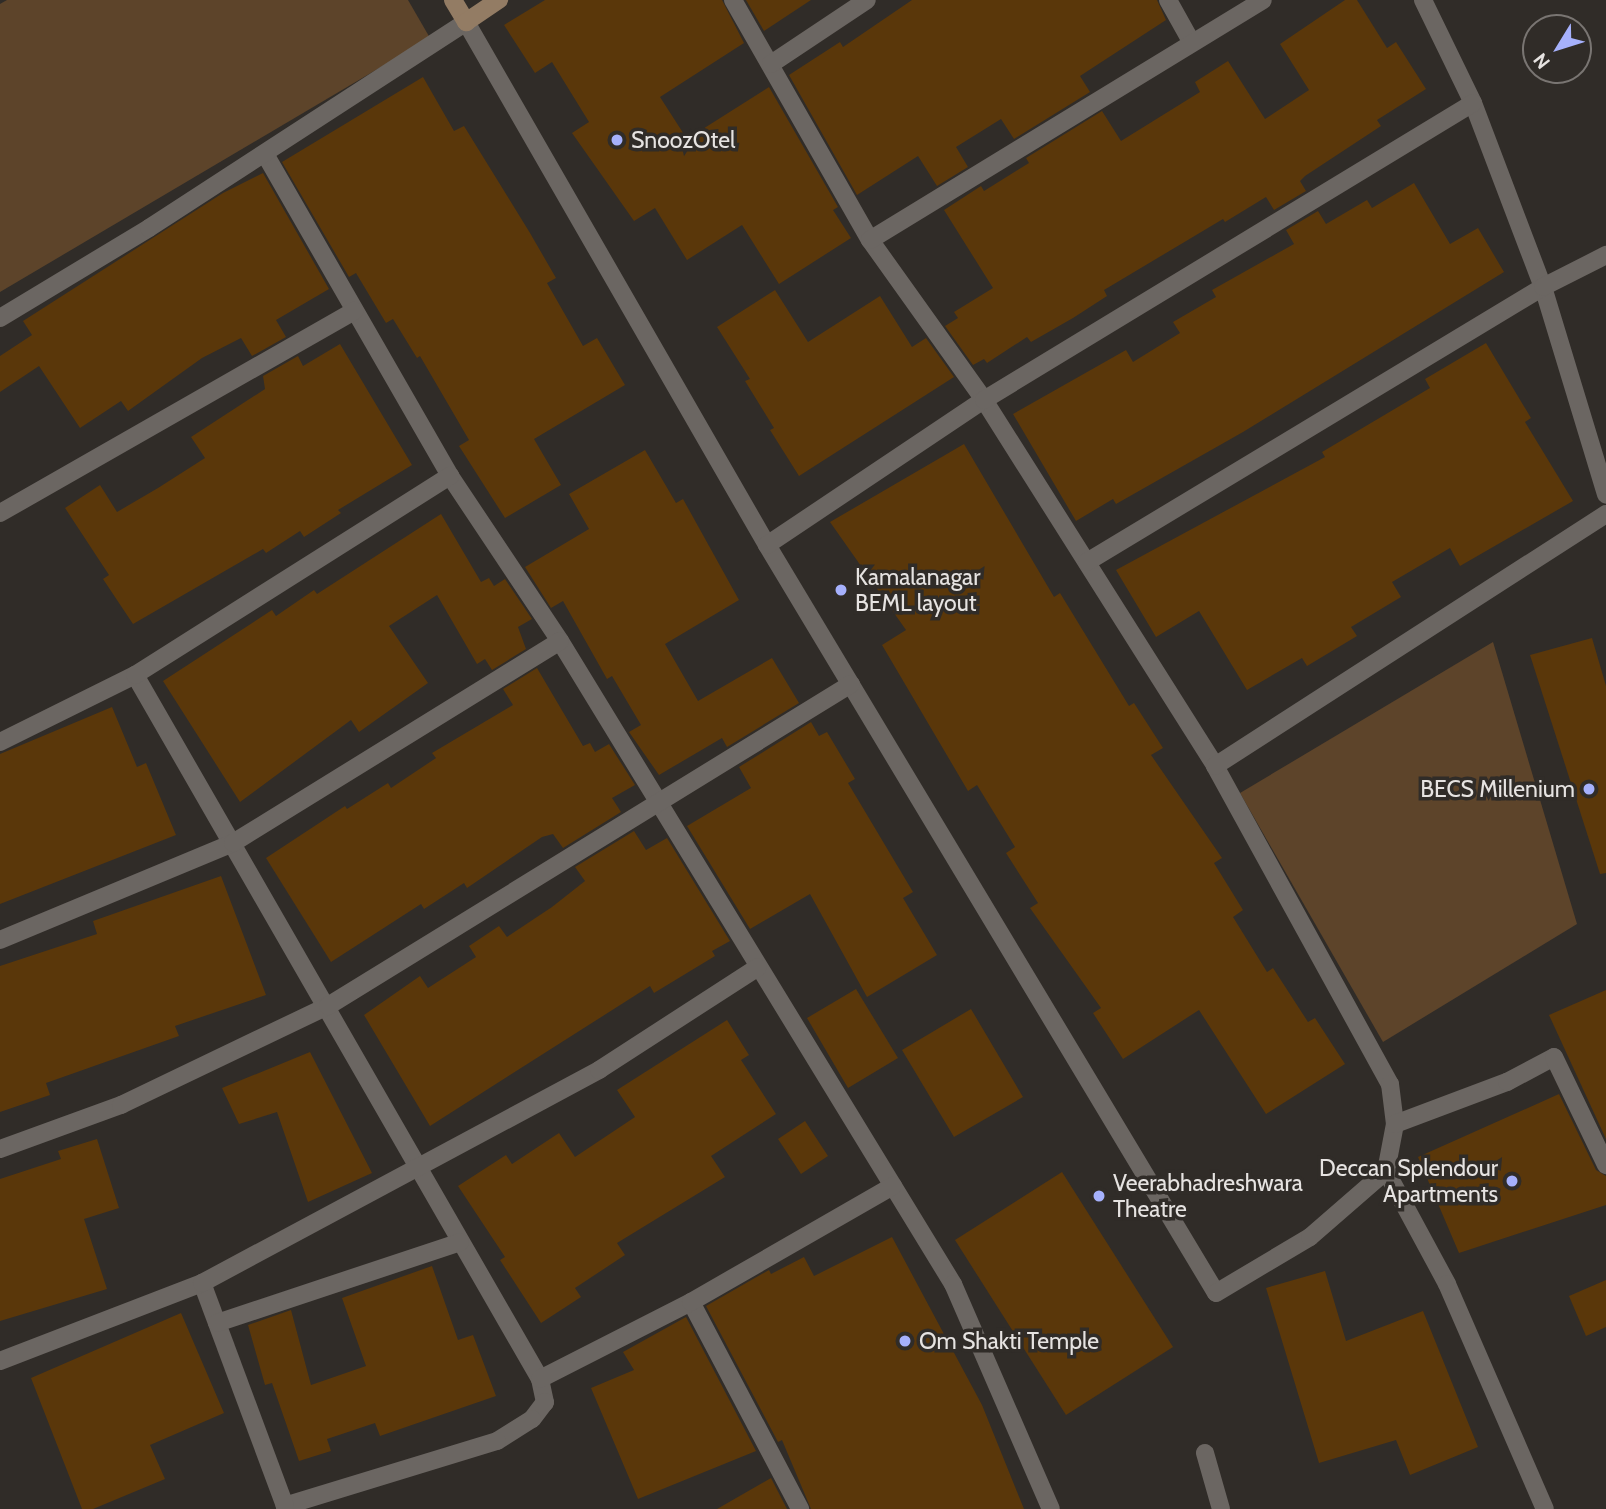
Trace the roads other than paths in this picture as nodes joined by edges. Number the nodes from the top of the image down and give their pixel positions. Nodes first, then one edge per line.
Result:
1 (453, 0) edge
2 (499, 0) edge
3 (733, 0) edge
4 (867, 0) edge
5 (1168, 0) edge
6 (1263, 0) edge
7 (1423, 0) edge
8 (466, 22) junction
9 (1192, 43) junction
10 (771, 64) junction
11 (1473, 103) junction
12 (265, 154) junction
13 (870, 240) junction
14 (1606, 256) edge
15 (1543, 286) junction
16 (355, 311) junction
17 (0, 318) edge
18 (984, 400) junction
19 (450, 476) junction
20 (1606, 495) edge
21 (0, 513) edge
22 (1606, 514) edge
23 (767, 545) junction
24 (1087, 562) junction
25 (559, 641) junction
26 (135, 675) junction
27 (851, 684) junction
28 (0, 741) edge
29 (1215, 766) junction
30 (657, 805) junction
31 (233, 843) junction
32 (0, 940) edge
33 (758, 967) junction
34 (328, 1006) junction
35 (1395, 1124) junction
36 (0, 1149) edge
37 (1606, 1165) edge
38 (421, 1169) junction
39 (1386, 1171) junction
40 (893, 1186) junction
41 (460, 1242) junction
42 (202, 1283) junction
43 (691, 1302) junction
44 (217, 1323) junction
45 (0, 1361) edge
46 (540, 1379) junction
47 (1205, 1452) dead end
48 (297, 1506) edge
49 (800, 1509) edge
50 (1051, 1509) edge
51 (1221, 1509) edge
52 (1545, 1509) edge

1 - 8 street
2 - 8 street
3 - 10 street
4 - 10 street
5 - 9 street
6 - 9 street
7 - 11 street
8 - 12 street
8 - 23 street
9 - 13 street
10 - 13 street
11 - 15 street
11 - 18 street
12 - 16 street
12 - 17 street
13 - 18 street
14 - 15 street
15 - 20 street
15 - 24 street
16 - 19 street
16 - 21 street
18 - 23 street
18 - 24 street
19 - 25 street
19 - 26 street
22 - 29 street
23 - 27 street
24 - 29 street
25 - 30 street
25 - 31 street
26 - 28 street
26 - 31 street
27 - 30 street
27 - 39 street
29 - 35 street
30 - 33 street
30 - 34 street
31 - 32 street
31 - 34 street
33 - 38 street
33 - 40 street
34 - 36 street
34 - 38 street
35 - 37 street
35 - 39 street
38 - 41 street
38 - 42 street
39 - 52 street
40 - 43 street
40 - 50 street
41 - 44 street
41 - 46 street
42 - 44 street
42 - 45 street
43 - 46 street
43 - 49 street
44 - 48 street
46 - 48 street
47 - 51 street

